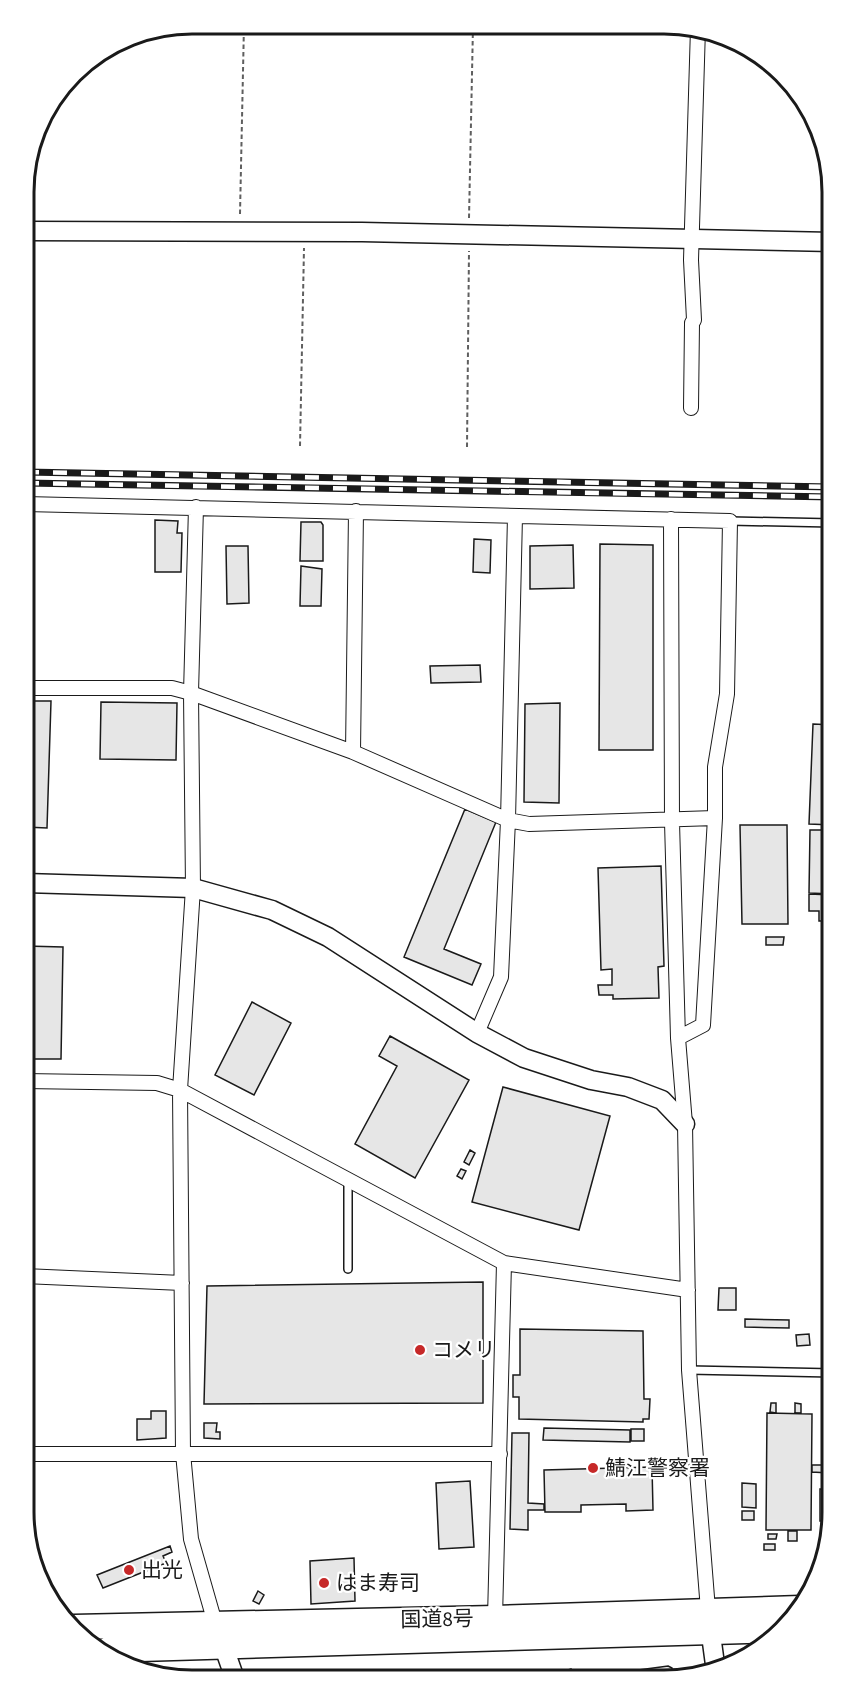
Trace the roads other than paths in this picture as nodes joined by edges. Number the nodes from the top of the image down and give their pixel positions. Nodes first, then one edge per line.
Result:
1 (698, 38) edge
2 (35, 231) edge
3 (693, 239) junction
4 (822, 242) edge
5 (691, 408) dead end
6 (35, 504) edge
7 (196, 507) junction
8 (356, 511) junction
9 (515, 516) junction
10 (671, 519) junction
11 (730, 520) junction
12 (822, 523) edge
13 (35, 688) edge
14 (191, 693) junction
15 (353, 752) junction
16 (715, 818) junction
17 (508, 820) junction
18 (672, 822) junction
19 (34, 883) edge
20 (193, 888) junction
21 (477, 1033) junction
22 (678, 1038) junction
23 (34, 1081) edge
24 (180, 1090) junction
25 (685, 1124) junction
26 (348, 1179) junction
27 (504, 1263) junction
28 (348, 1269) dead end
29 (34, 1276) edge
30 (182, 1283) junction
31 (688, 1290) junction
32 (689, 1370) junction
33 (822, 1373) edge
34 (183, 1453) junction
35 (34, 1454) edge
36 (500, 1454) junction
37 (788, 1610) edge
38 (495, 1618) junction
39 (709, 1621) junction
40 (215, 1623) junction
41 (85, 1627) edge
42 (770, 1629) edge
43 (224, 1648) junction
44 (116, 1650) edge
45 (715, 1661) edge
46 (233, 1670) edge

1 - 3 street
2 - 3 street
3 - 4 street
3 - 5 street
6 - 7 street
7 - 8 street
7 - 14 street
8 - 9 street
8 - 15 street
9 - 10 street
9 - 17 street
10 - 11 street
10 - 18 street
11 - 12 lane
11 - 16 street
13 - 14 street
14 - 15 street
14 - 20 street
15 - 17 street
16 - 18 street
16 - 22 street
17 - 18 street
17 - 21 street
18 - 22 street
19 - 20 street
20 - 21 street
20 - 24 street
21 - 25 street
22 - 25 street
23 - 24 street
24 - 26 street
24 - 30 street
25 - 31 street
26 - 27 street
26 - 28 lane
27 - 31 street
27 - 36 street
29 - 30 street
30 - 34 street
31 - 32 street
32 - 33 lane
32 - 39 street
34 - 35 street
34 - 36 street
34 - 40 street
36 - 38 street
37 - 39 highway, 国道8号
38 - 39 highway, 国道8号
38 - 40 highway, 国道8号
39 - 42 highway, 国道8号
39 - 43 highway, 国道8号
39 - 45 street
40 - 41 highway, 国道8号
40 - 43 street
43 - 44 highway, 国道8号
43 - 46 street

